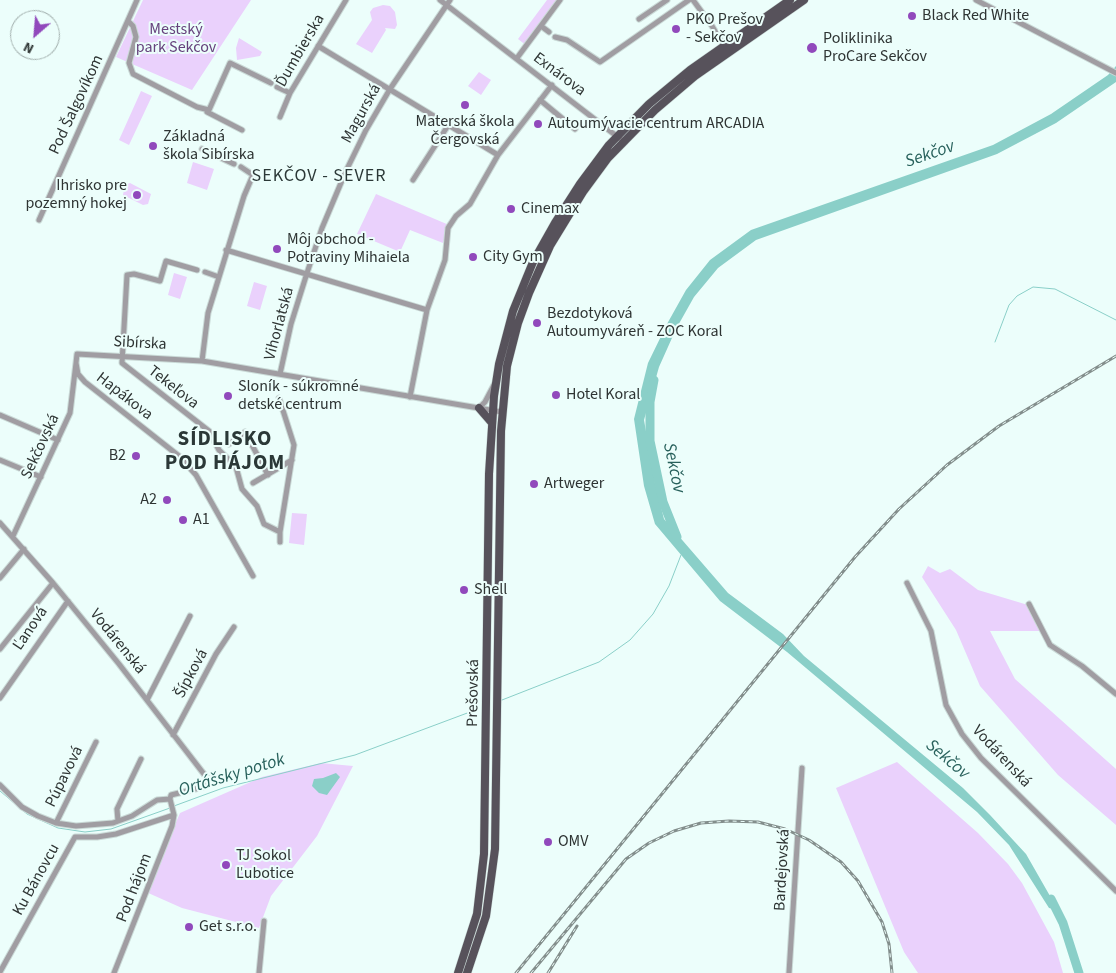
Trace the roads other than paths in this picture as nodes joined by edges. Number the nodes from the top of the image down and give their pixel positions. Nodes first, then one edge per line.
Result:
1 (137, 0) edge
2 (346, 0) edge
3 (440, 0) edge
4 (560, 0) edge
5 (667, 0) edge
6 (689, 0) edge
7 (693, 0) edge
8 (790, 0) edge
9 (804, 0) edge
10 (976, 0) edge
11 (448, 2) edge
12 (639, 19) dead end
13 (128, 21) junction
14 (541, 26) junction
15 (549, 32) dead end
16 (555, 37) dead end
17 (318, 46) junction
18 (726, 49) junction
19 (517, 58) junction
20 (1116, 73) edge
21 (271, 83) dead end
22 (552, 85) junction
23 (277, 86) dead end
24 (390, 89) junction
25 (290, 93) junction
26 (540, 100) junction
27 (207, 112) junction
28 (280, 116) dead end
29 (449, 124) junction
30 (576, 128) dead end
31 (608, 128) junction
32 (624, 129) junction
33 (241, 130) dead end
34 (620, 139) junction
35 (609, 145) junction
36 (202, 149) dead end
37 (498, 155) junction
38 (234, 164) dead end
39 (241, 167) dead end
40 (413, 180) dead end
41 (39, 220) dead end
42 (226, 250) junction
43 (197, 270) dead end
44 (205, 272) dead end
45 (307, 274) junction
46 (219, 277) junction
47 (427, 310) junction
48 (122, 356) junction
49 (202, 361) junction
50 (76, 363) junction
51 (280, 374) junction
52 (496, 381) junction
53 (410, 397) junction
54 (279, 398) dead end
55 (479, 408) junction
56 (492, 411) junction
57 (502, 412) junction
58 (0, 415) edge
59 (492, 423) junction
60 (58, 440) junction
61 (229, 444) dead end
62 (0, 460) edge
63 (292, 460) junction
64 (268, 475) junction
65 (41, 478) junction
66 (253, 483) dead end
67 (0, 523) edge
68 (280, 532) junction
69 (13, 536) junction
70 (280, 542) dead end
71 (24, 549) junction
72 (253, 576) dead end
73 (0, 578) edge
74 (53, 583) junction
75 (907, 583) dead end
76 (68, 601) junction
77 (1029, 604) dead end
78 (190, 616) dead end
79 (234, 627) dead end
80 (0, 649) edge
81 (0, 685) edge
82 (5, 691) junction
83 (1116, 694) edge
84 (0, 698) edge
85 (147, 700) junction
86 (173, 735) junction
87 (96, 742) dead end
88 (140, 759) dead end
89 (802, 768) dead end
90 (0, 785) edge
91 (170, 801) junction
92 (174, 813) junction
93 (118, 821) junction
94 (56, 823) junction
95 (1116, 891) edge
96 (264, 921) dead end
97 (0, 972) edge
98 (114, 973) edge
99 (259, 973) edge
100 (458, 973) edge
101 (468, 973) edge
102 (789, 973) edge

1 - 13 street, Pod Šalgovíkom
2 - 17 street, Ďumbierska
3 - 11 street
4 - 14 street, Exnárova
5 - 12 street
6 - 16 street, Exnárova
7 - 18 street
8 - 18 main road
9 - 18 main road
10 - 20 street
11 - 19 street
11 - 24 street, Magurská
13 - 27 street
13 - 41 street, Pod Šalgovíkom
14 - 15 street, Exnárova
14 - 19 street, Exnárova
17 - 24 street
17 - 25 street, Ďumbierska
18 - 32 main road
18 - 34 main road
19 - 22 street, Exnárova
21 - 27 street
22 - 26 street
22 - 31 street, Exnárova
23 - 25 street
24 - 29 street
24 - 45 street, Magurská
25 - 28 street, Ďumbierska
26 - 30 street
26 - 37 street
27 - 33 street
29 - 37 street
29 - 40 street
31 - 32 street
31 - 34 street, Exnárova
31 - 35 street
32 - 34 main road
34 - 35 main road, Prešovská
34 - 57 main road, Prešovská
35 - 52 main road, Prešovská
36 - 38 street
37 - 47 street
39 - 42 street
42 - 45 street
42 - 46 street
43 - 48 street
44 - 46 street
45 - 47 street, Vihorlatská
45 - 51 street, Vihorlatská
46 - 49 street
47 - 53 street
48 - 49 street, Sibírska
48 - 50 street, Sibírska
48 - 68 street, Tekeľova
49 - 51 street, Sibírska
50 - 60 street, Sekčovská
50 - 72 street, Hapákova
51 - 53 street, Vihorlatská
52 - 55 street
52 - 56 main road, Prešovská
53 - 55 street, Vihorlatská
54 - 63 street
55 - 56 street, Vihorlatská
55 - 59 main road
56 - 57 street, Vihorlatská
56 - 59 main road, Prešovská
57 - 101 main road, Prešovská
58 - 60 street
59 - 100 main road, Prešovská
60 - 65 street, Sekčovská
61 - 64 street
62 - 65 street
63 - 64 street
63 - 68 street
64 - 66 street
65 - 69 street, Sekčovská
67 - 69 street, Vodárenská
68 - 70 street
69 - 71 street, Vodárenská
71 - 73 street
71 - 74 street, Vodárenská
74 - 76 street, Vodárenská
74 - 80 street
75 - 95 street, Vodárenská
76 - 82 street, Ľanová
76 - 85 street, Vodárenská
77 - 83 street
78 - 85 street
79 - 86 street, Šípková
81 - 82 street
82 - 84 street, Ľanová
85 - 86 street, Vodárenská
86 - 91 street, Vodárenská
87 - 94 street, Púpavová
88 - 93 street
89 - 102 street, Bardejovská
90 - 94 street
91 - 92 street
91 - 93 street
92 - 97 street, Ku Bánovcu
92 - 98 street, Pod hájom
93 - 94 street
96 - 99 street

